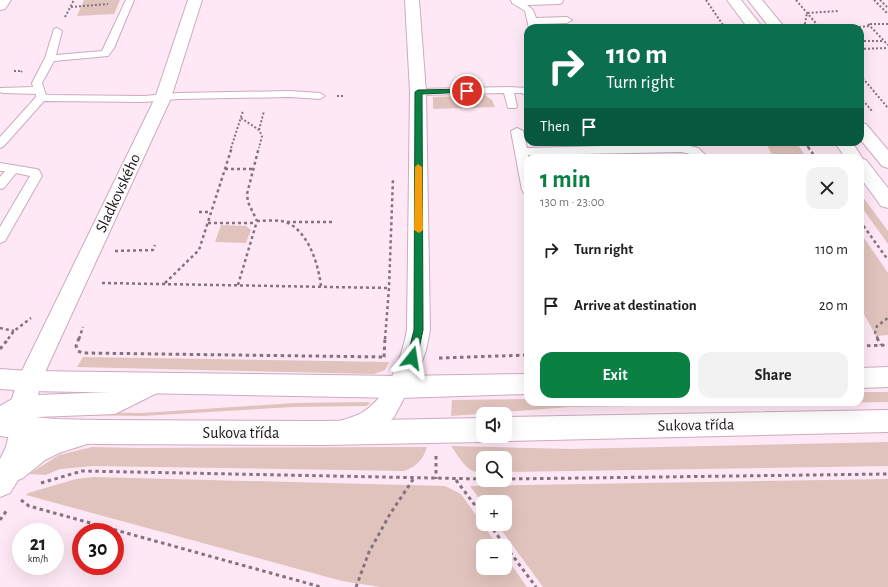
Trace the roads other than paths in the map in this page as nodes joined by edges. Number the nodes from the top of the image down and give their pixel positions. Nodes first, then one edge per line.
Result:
1 (4, 0) edge
2 (196, 0) edge
3 (412, 0) edge
4 (734, 0) edge
5 (755, 0) edge
6 (559, 1) dead end
7 (129, 2) edge
8 (516, 2) edge
9 (0, 6) edge
10 (567, 20) dead end
11 (533, 24) edge
12 (753, 24) edge
13 (775, 24) edge
14 (57, 31) dead end
15 (50, 58) junction
16 (2, 90) dead end
17 (508, 90) junction
18 (524, 90) edge
19 (418, 92) junction
20 (40, 94) junction
21 (320, 96) dead end
22 (163, 98) junction
23 (512, 106) dead end
24 (517, 131) dead end
25 (864, 133) edge
26 (0, 144) edge
27 (542, 147) edge
28 (522, 152) junction
29 (648, 154) edge
30 (697, 154) edge
31 (888, 162) edge
32 (524, 165) edge
33 (0, 167) edge
34 (13, 169) junction
35 (864, 169) edge
36 (0, 185) edge
37 (888, 201) edge
38 (0, 238) edge
39 (888, 377) edge
40 (864, 378) edge
41 (0, 379) edge
42 (29, 381) junction
43 (152, 384) junction
44 (524, 384) edge
45 (399, 387) junction
46 (0, 399) edge
47 (12, 420) edge
48 (888, 421) edge
49 (512, 429) edge
50 (476, 430) edge
51 (98, 432) junction
52 (324, 433) junction
53 (6, 489) edge

1 - 9 street
2 - 22 street, Sladkovského
3 - 19 street
4 - 12 street
5 - 13 street
6 - 8 lane
7 - 15 lane
8 - 11 lane
10 - 11 lane
14 - 15 lane
15 - 20 lane
16 - 20 lane
17 - 18 lane
17 - 19 lane
17 - 23 lane
19 - 45 street
20 - 22 lane
20 - 26 lane
21 - 22 lane
22 - 42 street, Sladkovského
24 - 28 lane
25 - 31 street
27 - 28 lane
27 - 29 lane
28 - 32 lane
29 - 30 lane
33 - 34 lane
34 - 36 lane
34 - 38 lane
35 - 37 street
39 - 40 street
41 - 42 street
42 - 43 street
42 - 46 street
42 - 47 street
43 - 45 street
43 - 47 street
44 - 45 street
45 - 52 street
47 - 51 street, Sukova třída
47 - 53 street
48 - 49 street, Sukova třída
50 - 52 street, Sukova třída
51 - 52 street, Sukova třída
51 - 53 street

